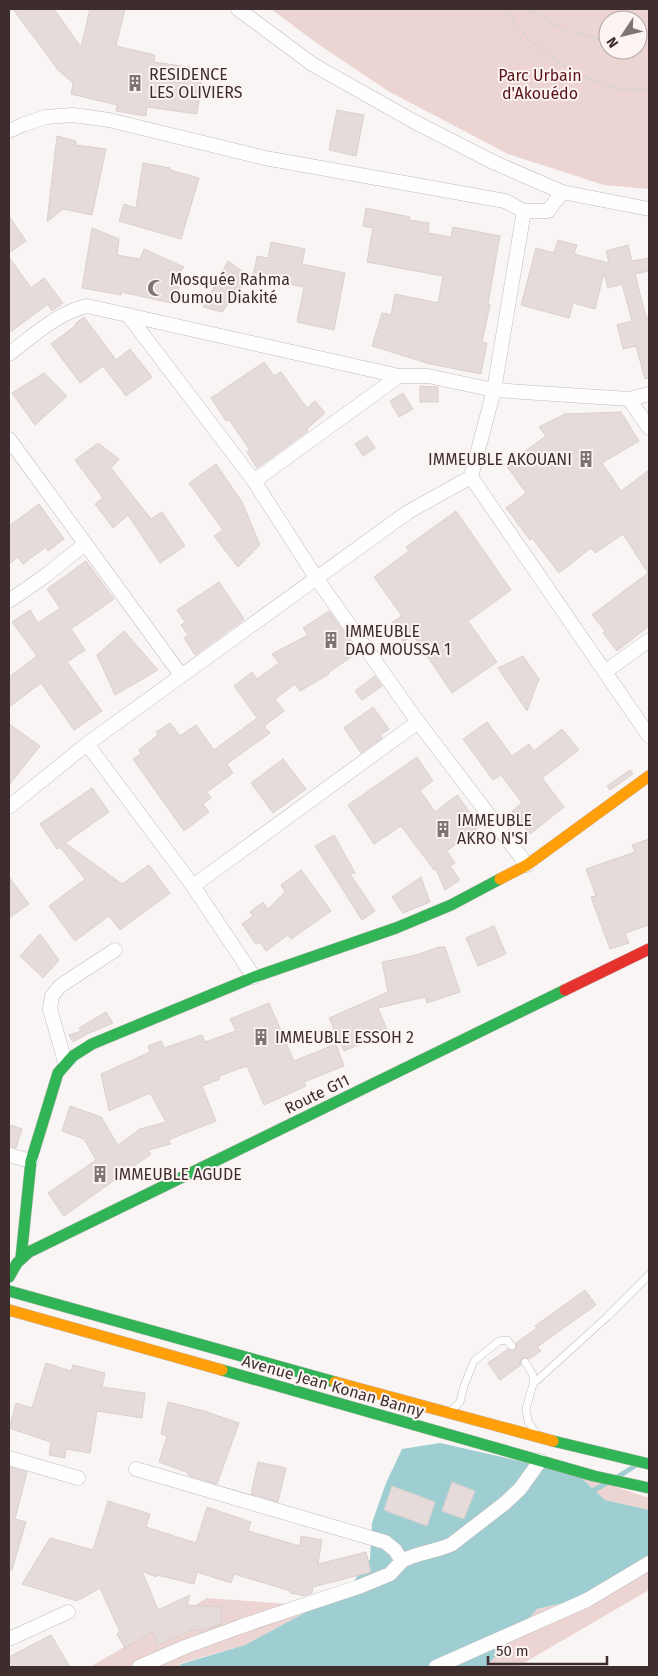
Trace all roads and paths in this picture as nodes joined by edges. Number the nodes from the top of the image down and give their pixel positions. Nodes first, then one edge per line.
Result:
1 (238, 9) edge
2 (505, 9) edge
3 (527, 9) edge
4 (598, 39) edge
5 (649, 90) edge
6 (9, 132) edge
7 (562, 192) junction
8 (649, 210) edge
9 (524, 211) junction
10 (128, 315) junction
11 (9, 354) edge
12 (399, 376) junction
13 (494, 390) junction
14 (649, 394) edge
15 (629, 399) junction
16 (649, 428) edge
17 (9, 439) edge
18 (471, 477) junction
19 (254, 481) junction
20 (85, 544) junction
21 (317, 579) junction
22 (9, 601) edge
23 (649, 640) edge
24 (606, 671) junction
25 (181, 675) junction
26 (418, 722) junction
27 (649, 736) edge
28 (87, 744) junction
29 (649, 776) edge
30 (9, 807) edge
31 (527, 865) junction
32 (192, 886) junction
33 (649, 949) edge
34 (115, 950) dead end
35 (254, 977) junction
36 (65, 1062) junction
37 (9, 1155) edge
38 (31, 1161) junction
39 (21, 1258) junction
40 (649, 1275) edge
41 (9, 1277) edge
42 (9, 1291) edge
43 (9, 1310) edge
44 (512, 1346) dead end
45 (525, 1362) dead end
46 (533, 1384) junction
47 (447, 1414) junction
48 (539, 1438) junction
49 (9, 1458) edge
50 (540, 1461) junction
51 (649, 1464) edge
52 (136, 1469) dead end
53 (78, 1478) dead end
54 (649, 1488) edge
55 (402, 1560) junction
56 (649, 1563) edge
57 (68, 1612) dead end
58 (9, 1638) edge
59 (139, 1667) edge
60 (436, 1667) edge

1 - 7 street
2 - 5 path
3 - 4 path
6 - 9 street
7 - 8 street
7 - 9 street
9 - 13 street
10 - 11 street
10 - 12 street
10 - 19 street
12 - 13 street
12 - 19 street
13 - 15 street
13 - 18 street
14 - 15 street
15 - 16 street
17 - 20 street
18 - 21 street
18 - 24 street
19 - 21 street
20 - 22 street
20 - 25 street
21 - 25 street
21 - 26 street
23 - 24 street
24 - 27 street
25 - 28 street
26 - 31 street
26 - 32 street
28 - 30 street
28 - 32 street
29 - 31 street
31 - 35 street
32 - 35 street
33 - 39 street, Route G11
34 - 36 street
35 - 36 street
36 - 38 street
37 - 38 street
38 - 39 street
39 - 41 street, Route G11
40 - 46 lane
42 - 47 street, Avenue Jean Konan Banny
43 - 50 street, Avenue Jean Konan Banny
44 - 47 lane
45 - 46 lane
46 - 48 lane
47 - 48 street, Avenue Jean Konan Banny
48 - 51 street, Avenue Jean Konan Banny
49 - 53 street
50 - 54 street, Avenue Jean Konan Banny
50 - 55 street
52 - 55 street
55 - 59 street
56 - 60 street
57 - 58 street

